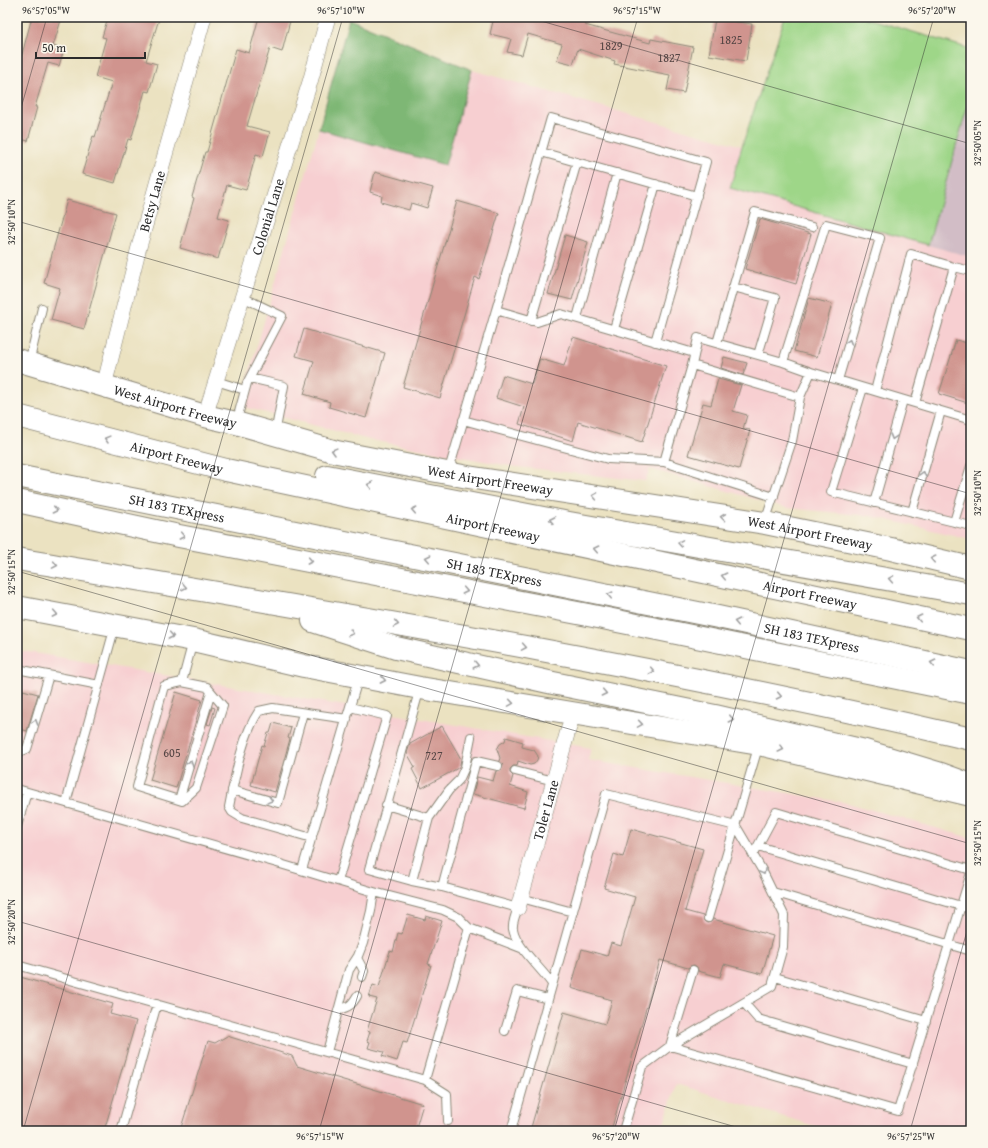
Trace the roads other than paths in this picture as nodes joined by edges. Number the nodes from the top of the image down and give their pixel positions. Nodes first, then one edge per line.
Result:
1 (204, 17) edge
2 (328, 17) edge
3 (541, 152) junction
4 (577, 162) junction
5 (616, 173) junction
6 (656, 184) junction
7 (697, 196) junction
8 (812, 227) dead end
9 (954, 266) junction
10 (971, 271) edge
11 (733, 287) junction
12 (242, 297) junction
13 (42, 308) dead end
14 (496, 310) junction
15 (577, 318) junction
16 (531, 320) junction
17 (614, 329) junction
18 (655, 342) junction
19 (717, 343) junction
20 (694, 353) junction
21 (758, 355) junction
22 (783, 362) junction
23 (20, 364) edge
24 (692, 365) junction
25 (811, 372) junction
26 (250, 378) junction
27 (838, 380) junction
28 (216, 381) junction
29 (104, 386) junction
30 (863, 388) junction
31 (245, 390) junction
32 (875, 391) junction
33 (800, 397) junction
34 (903, 400) junction
35 (915, 403) junction
36 (941, 411) junction
37 (205, 416) junction
38 (26, 418) edge
39 (463, 420) junction
40 (971, 420) edge
41 (236, 422) junction
42 (275, 434) junction
43 (664, 462) junction
44 (971, 466) edge
45 (226, 470) junction
46 (448, 474) junction
47 (17, 476) edge
48 (774, 497) junction
49 (17, 501) edge
50 (874, 503) junction
51 (912, 512) junction
52 (954, 522) junction
53 (765, 523) junction
54 (971, 526) edge
55 (17, 559) edge
56 (971, 568) edge
57 (971, 594) edge
58 (234, 596) junction
59 (17, 607) edge
60 (116, 626) junction
61 (971, 629) edge
62 (193, 640) junction
63 (17, 669) edge
64 (971, 672) edge
65 (49, 675) junction
66 (359, 676) junction
67 (182, 682) junction
68 (99, 685) junction
69 (420, 688) junction
70 (211, 692) junction
71 (971, 693) edge
72 (350, 706) junction
73 (303, 713) junction
74 (573, 713) junction
75 (347, 719) junction
76 (471, 737) dead end
77 (971, 739) edge
78 (759, 744) junction
79 (17, 753) edge
80 (498, 766) dead end
81 (515, 771) dead end
82 (554, 782) junction
83 (971, 786) edge
84 (17, 789) edge
85 (232, 790) junction
86 (28, 792) junction
87 (971, 795) edge
88 (179, 800) junction
89 (66, 803) junction
90 (386, 804) junction
91 (429, 818) junction
92 (17, 826) edge
93 (736, 826) junction
94 (312, 838) junction
95 (758, 846) junction
96 (753, 855) junction
97 (302, 870) junction
98 (971, 872) edge
99 (338, 880) junction
100 (412, 881) junction
101 (442, 887) junction
102 (374, 892) junction
103 (773, 892) junction
104 (519, 903) junction
105 (961, 906) junction
106 (971, 909) edge
107 (573, 912) junction
108 (708, 918) dead end
109 (469, 928) junction
110 (949, 945) junction
111 (521, 948) junction
112 (971, 951) edge
113 (357, 958) junction
114 (17, 965) edge
115 (693, 970) dead end
116 (362, 977) dead end
117 (775, 977) junction
118 (552, 984) junction
119 (357, 996) dead end
120 (548, 999) junction
121 (744, 1003) junction
122 (157, 1004) junction
123 (338, 1010) junction
124 (926, 1021) junction
125 (505, 1031) dead end
126 (670, 1046) junction
127 (327, 1052) junction
128 (913, 1064) junction
129 (425, 1080) junction
130 (448, 1121) dead end
131 (121, 1131) edge
132 (511, 1131) edge
133 (623, 1131) edge

1 - 29 street, Betsy Lane
2 - 12 street, Colonial Lane
3 - 4 lane
3 - 7 lane
3 - 14 lane
4 - 5 lane
4 - 16 lane
5 - 6 lane
5 - 15 lane
6 - 7 lane
6 - 17 lane
7 - 18 lane
8 - 11 lane
9 - 10 lane
9 - 32 lane
9 - 35 lane
11 - 19 lane
11 - 21 lane
12 - 26 lane
12 - 28 street, Colonial Lane
13 - 23 lane
14 - 16 lane
14 - 39 lane
15 - 16 lane
15 - 17 lane
17 - 18 lane
18 - 20 lane
19 - 20 lane
19 - 21 lane
20 - 24 lane
21 - 22 lane
22 - 25 lane
27 -> 22 lane
23 - 29 main road, West Airport Freeway
24 - 33 lane
24 - 43 lane
25 - 27 lane
25 - 33 lane
26 - 31 lane
26 - 42 lane
27 - 30 lane
28 - 31 lane
28 - 37 street, Colonial Lane
29 - 37 main road, West Airport Freeway
30 - 32 lane
30 - 50 lane
31 - 41 lane
32 - 34 lane
33 - 48 lane
34 - 35 lane
34 -> 50 lane
35 - 36 lane
36 - 40 lane
51 -> 36 lane
37 - 41 main road, West Airport Freeway
45 -> 38 main road, Airport Freeway
39 - 43 lane
39 - 46 lane
41 - 42 main road, West Airport Freeway
46 -> 42 main road, West Airport Freeway
43 - 48 lane
44 - 52 lane
57 -> 45 main road
61 -> 45 main road, Airport Freeway
53 -> 46 main road, West Airport Freeway
64 -> 47 main road, SH 183 TEXpress
48 - 53 lane
49 -> 71 main road, SH 183 TEXpress
50 - 51 lane
51 - 52 lane
52 - 54 lane
56 -> 53 main road, West Airport Freeway
55 -> 58 main road
58 -> 77 main road
58 -> 83 main road
59 -> 60 main road
60 -> 62 main road
60 - 68 lane
62 - 66 main road
62 - 67 lane
63 - 65 lane
65 - 68 lane
79 -> 65 lane
66 -> 69 main road
66 - 72 lane
67 - 70 lane
67 - 88 lane
68 - 89 lane
69 -> 74 main road
69 - 90 lane
88 -> 70 lane
70 - 88 lane
72 - 75 lane
72 - 99 lane
73 - 75 lane
73 - 85 lane
85 -> 73 lane
74 -> 78 main road
74 - 82 street, Toler Lane
75 - 94 lane
76 - 91 lane
78 -> 87 main road
78 - 93 lane
80 - 101 lane
81 - 82 lane
82 - 104 street, Toler Lane
84 - 86 lane
85 - 94 lane
86 - 89 lane
86 - 92 lane
89 - 97 lane
90 - 91 lane
90 - 100 lane
91 - 100 lane
93 - 96 lane
93 - 107 lane
93 - 108 lane
94 - 97 lane
95 - 96 lane
95 - 98 lane
95 - 105 lane
96 -> 103 lane
97 - 99 lane
98 - 105 lane
99 - 102 lane
100 - 101 lane
101 - 104 lane
102 - 109 lane
102 - 113 lane
103 - 110 lane
103 - 117 lane
104 - 107 lane
104 - 111 lane
105 - 106 lane
105 - 110 lane
107 - 118 lane
109 - 111 lane
109 - 129 lane
110 - 112 lane
110 - 124 lane
111 - 118 lane
113 - 116 lane
113 - 123 lane
114 - 122 lane
115 - 126 lane
117 - 121 lane
117 - 124 lane
118 - 120 lane
119 - 123 lane
120 - 125 lane
120 - 132 lane
121 - 126 lane
121 - 128 lane
122 - 127 lane
122 - 131 lane
123 - 127 lane
124 - 128 lane
126 - 128 lane
126 - 133 lane
127 - 129 lane
129 - 130 lane

